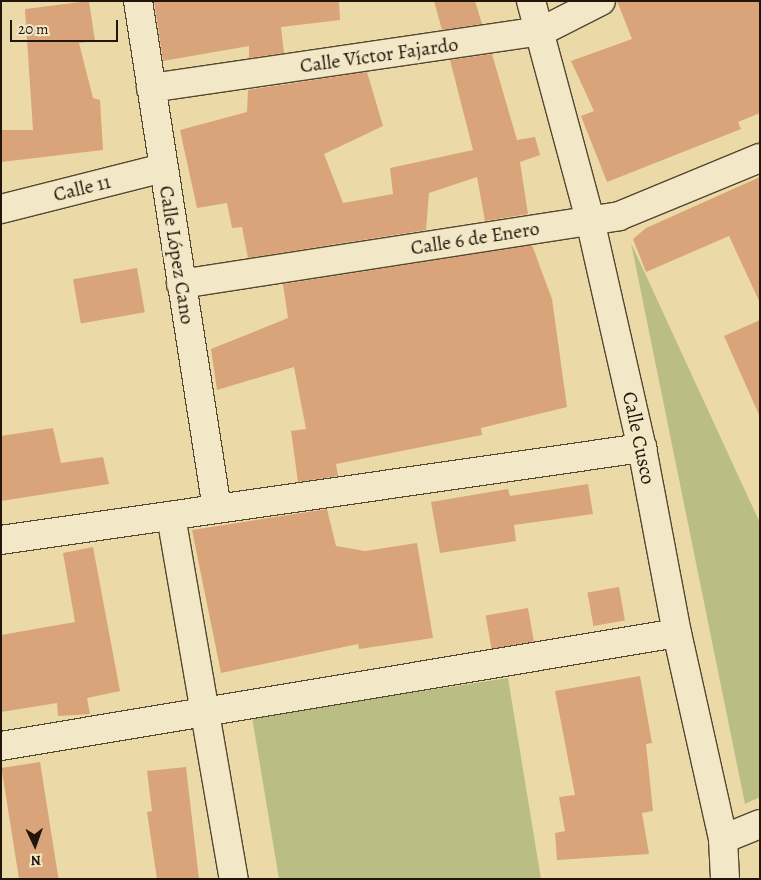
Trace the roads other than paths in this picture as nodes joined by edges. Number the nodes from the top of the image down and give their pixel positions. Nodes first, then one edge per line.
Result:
1 (138, 1) edge
2 (531, 1) edge
3 (601, 1) edge
4 (542, 31) junction
5 (151, 88) junction
6 (760, 158) edge
7 (164, 168) junction
8 (1, 209) edge
9 (590, 220) junction
10 (181, 284) junction
11 (642, 448) junction
12 (217, 509) junction
13 (171, 516) junction
14 (1, 540) edge
15 (677, 633) junction
16 (207, 714) junction
17 (1, 746) edge
18 (760, 824) edge
19 (723, 839) junction
20 (234, 879) edge
21 (725, 879) edge

1 - 5 street, Calle López Cano
2 - 4 street, Calle Cusco
3 - 4 street, Calle Víctor Fajardo
4 - 5 street, Calle Víctor Fajardo
4 - 9 street, Calle Cusco
5 - 7 street, Calle López Cano
6 - 9 street, Calle 6 de Enero
7 - 8 street, Calle 11
7 - 10 street, Calle López Cano
9 - 10 street, Calle 6 de Enero
9 - 11 street, Calle Cusco
10 - 12 street, Calle López Cano
11 - 12 street
11 - 15 street, Calle Cusco
12 - 13 street
13 - 14 street
13 - 16 street
15 - 16 street
15 - 19 street, Calle Cusco
16 - 17 street
16 - 20 street
18 - 19 street
19 - 21 street, Calle Cusco

